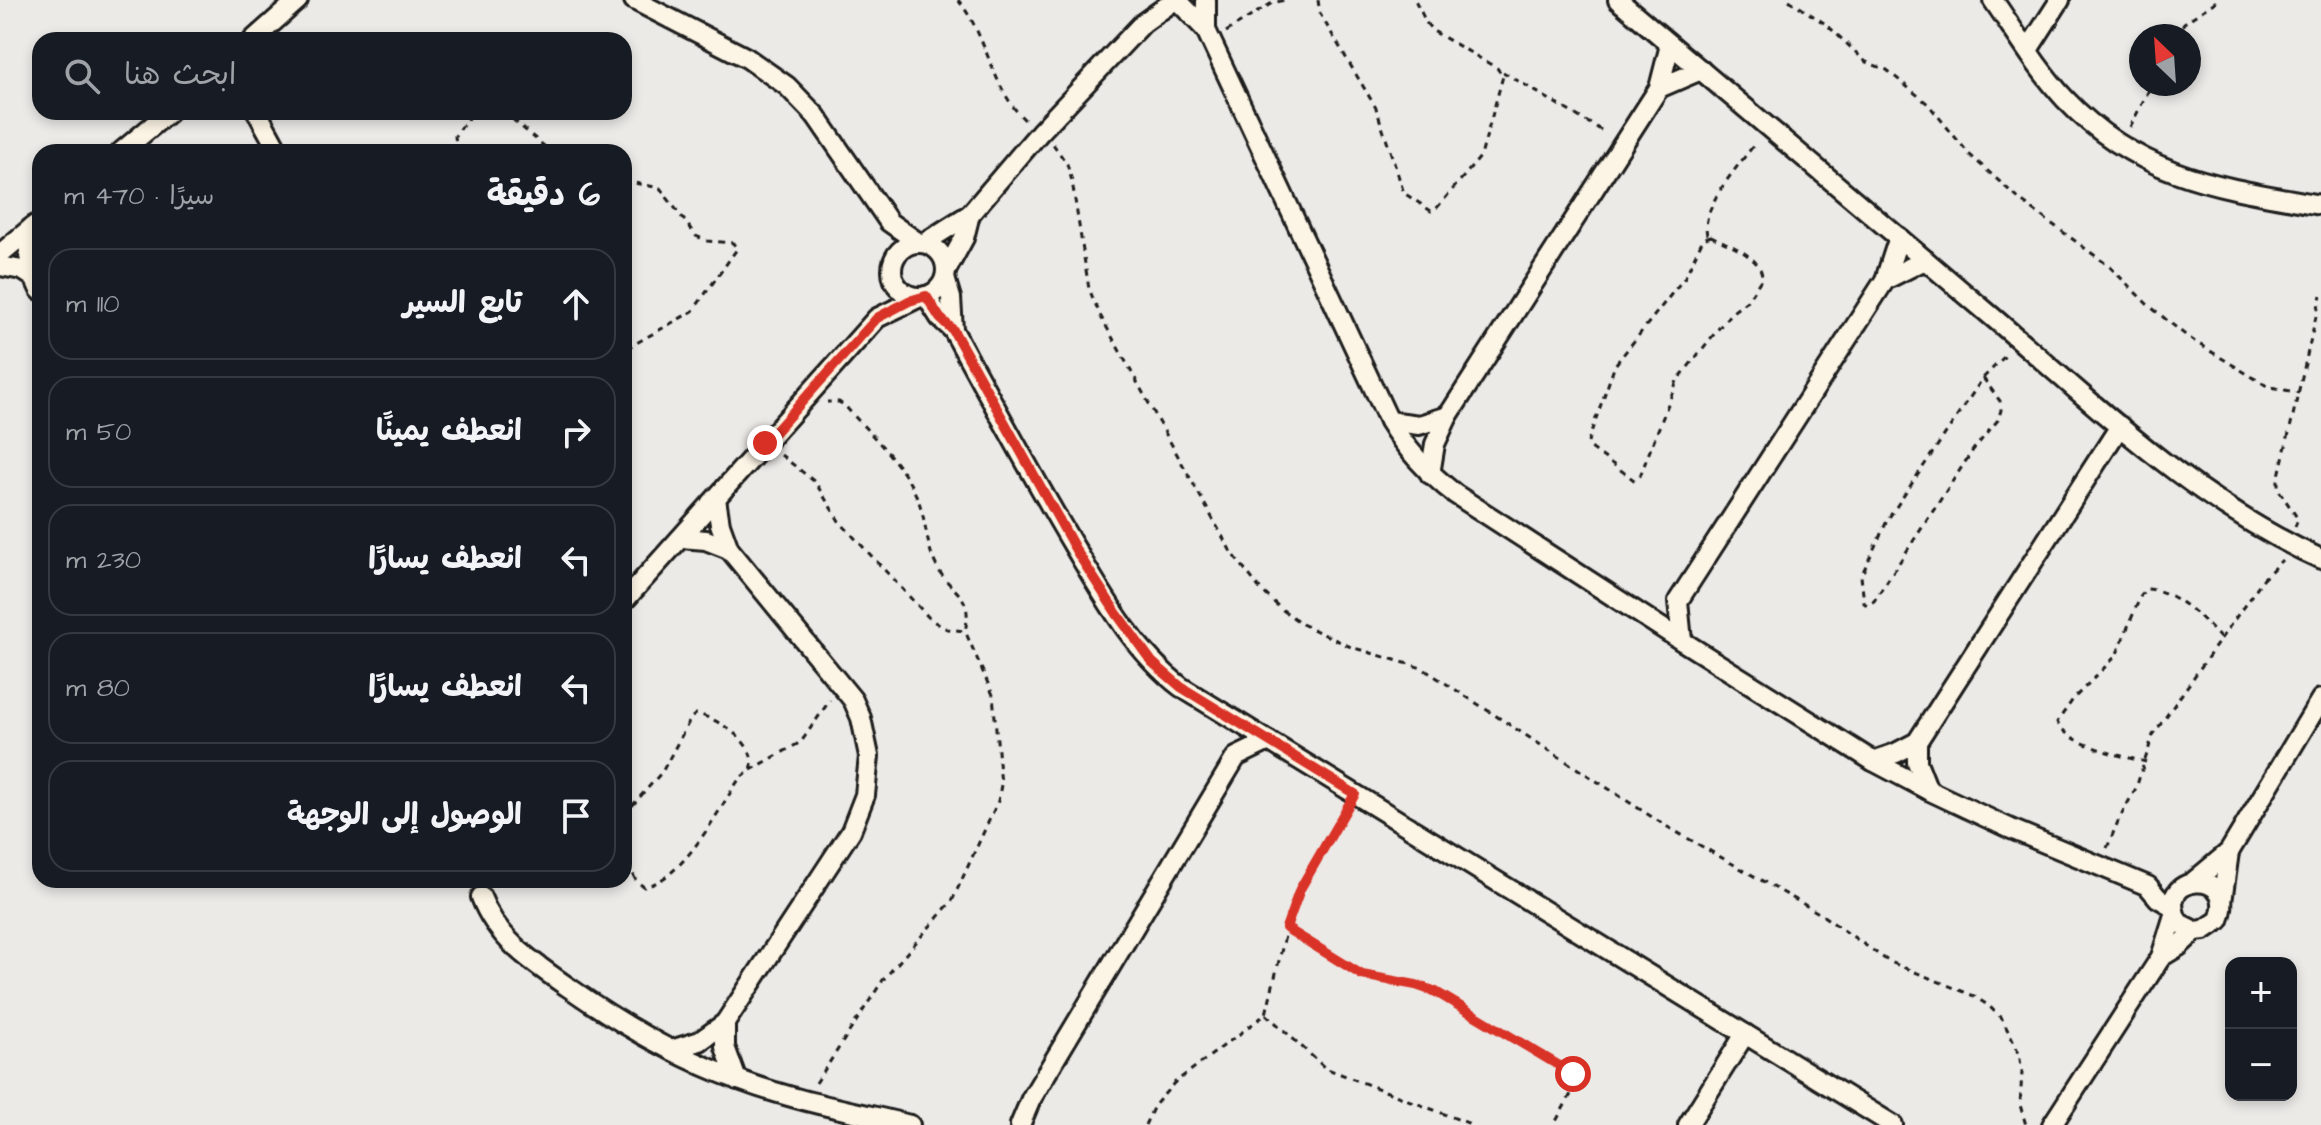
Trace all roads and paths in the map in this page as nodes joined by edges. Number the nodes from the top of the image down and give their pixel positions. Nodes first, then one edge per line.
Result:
1 (298, 0) edge
2 (634, 0) edge
3 (958, 0) edge
4 (1149, 0) edge
5 (1206, 0) edge
6 (1285, 0) edge
7 (1318, 0) edge
8 (1415, 0) edge
9 (1618, 0) edge
10 (1789, 0) edge
11 (1993, 0) edge
12 (2060, 0) edge
13 (2218, 0) edge
14 (1179, 2) edge
15 (1143, 23) junction
16 (2183, 24) edge
17 (262, 32) edge
18 (1209, 36) junction
19 (1670, 45) junction
20 (2028, 50) junction
21 (1701, 70) junction
22 (1502, 72) junction
23 (1659, 88) junction
24 (2146, 96) edge
25 (159, 120) edge
26 (261, 120) edge
27 (466, 120) edge
28 (513, 120) edge
29 (1767, 126) junction
30 (1040, 132) junction
31 (131, 144) edge
32 (275, 144) edge
33 (455, 144) edge
34 (542, 144) edge
35 (1623, 144) junction
36 (2120, 145) junction
37 (632, 183) edge
38 (2321, 205) edge
39 (970, 214) junction
40 (889, 222) junction
41 (32, 227) edge
42 (1707, 236) junction
43 (1899, 237) junction
44 (32, 238) edge
45 (922, 243) junction
46 (0, 254) edge
47 (1925, 260) junction
48 (894, 264) junction
49 (0, 266) edge
50 (32, 268) edge
51 (946, 275) junction
52 (32, 280) edge
53 (1885, 280) junction
54 (2321, 295) edge
55 (923, 296) junction
56 (877, 318) junction
57 (953, 330) junction
58 (2021, 341) junction
59 (632, 345) edge
60 (1983, 378) junction
61 (810, 393) junction
62 (2299, 393) junction
63 (1448, 416) junction
64 (1389, 421) junction
65 (2120, 426) junction
66 (765, 443) junction
67 (1430, 474) junction
68 (716, 499) junction
69 (2273, 536) junction
70 (681, 538) junction
71 (2292, 546) junction
72 (729, 549) junction
73 (2321, 559) edge
74 (632, 592) edge
75 (1678, 601) junction
76 (1645, 617) junction
77 (965, 631) junction
78 (2222, 640) junction
79 (1682, 641) junction
80 (842, 684) junction
81 (2321, 699) edge
82 (1232, 719) junction
83 (1269, 741) junction
84 (1917, 742) junction
85 (1236, 757) junction
86 (1873, 761) junction
87 (2146, 762) junction
88 (751, 770) junction
89 (1928, 790) junction
90 (1355, 794) junction
91 (632, 806) edge
92 (2229, 852) junction
93 (2100, 866) junction
94 (632, 870) edge
95 (2188, 884) junction
96 (2148, 886) junction
97 (481, 897) dead end
98 (2222, 902) junction
99 (2173, 910) junction
100 (1286, 928) junction
101 (2195, 931) junction
102 (2161, 957) junction
103 (1266, 1014) junction
104 (725, 1023) junction
105 (1745, 1034) junction
106 (671, 1050) junction
107 (737, 1080) junction
108 (805, 1100) junction
109 (910, 1125) edge
110 (1020, 1125) edge
111 (1145, 1125) edge
112 (1473, 1125) edge
113 (1554, 1125) edge
114 (1688, 1125) edge
115 (1893, 1125) edge
116 (2026, 1125) edge
117 (2052, 1125) edge

1 - 17 street
2 - 40 street
3 - 30 path
4 - 15 street
5 - 18 street
6 - 18 path
7 - 22 path
8 - 22 path
9 - 19 street
10 - 62 path
11 - 20 street
12 - 20 street
13 - 16 path
14 - 15 street
14 - 18 street
15 - 30 street
18 - 64 street
19 - 21 street
19 - 23 street
20 - 36 street
21 - 23 street
21 - 29 street
22 - 35 path
23 - 35 street
24 - 36 path
25 - 31 street
26 - 32 street
27 - 33 path
28 - 34 path
29 - 42 path
29 - 43 street
30 - 39 street
30 - 116 path
35 - 63 street
36 - 38 street
37 - 59 path
39 - 45 street
39 - 51 street
40 - 45 street
40 - 48 street
41 - 46 street
42 - 42 path
43 - 47 street
43 - 53 street
44 - 50 street
45 - 48 street
45 - 51 street
47 - 53 street
47 - 58 street
48 - 55 street
48 - 56 street
49 - 52 street
51 - 55 street
51 - 57 street
53 - 75 street
54 - 62 path
55 - 56 street
55 - 57 street
56 - 61 street
57 - 82 street
58 - 60 path
58 - 65 street
60 - 60 path
61 - 66 street
61 - 77 path
62 - 69 path
63 - 64 street
63 - 67 street
64 - 67 street
65 - 69 street
65 - 84 street
66 - 68 street
66 - 77 path
67 - 76 street
68 - 70 street
68 - 72 street
69 - 71 street
70 - 72 street
70 - 74 street
71 - 73 street
71 - 78 path
72 - 80 street
75 - 76 street
75 - 79 street
76 - 79 street
77 - 108 path
78 - 87 path
78 - 87 path
79 - 86 street
80 - 88 path
80 - 104 street
81 - 92 street
82 - 83 street
82 - 85 street
83 - 85 street
83 - 90 street
84 - 86 street
84 - 89 street
85 - 110 street
86 - 89 street
87 - 93 path
88 - 91 path
88 - 94 path
89 - 93 street
90 - 100 path
90 - 105 street
92 - 95 street
92 - 98 street
93 - 96 street
95 - 96 street
95 - 98 street
95 - 99 street
96 - 99 street
97 - 106 street
98 - 101 street
99 - 101 street
99 - 102 street
100 - 103 path
100 - 113 path
101 - 102 street
102 - 117 street
103 - 111 path
103 - 112 path
104 - 106 street
104 - 107 street
105 - 114 street
105 - 115 street
106 - 107 street
107 - 108 street
108 - 109 street

